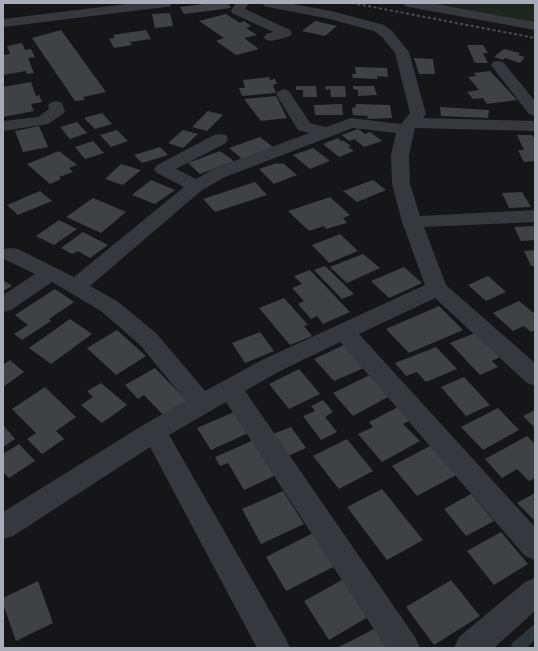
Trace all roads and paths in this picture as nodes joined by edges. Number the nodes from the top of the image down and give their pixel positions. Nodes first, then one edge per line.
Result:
1 (166, 3) edge
2 (243, 3) edge
3 (268, 3) edge
4 (409, 3) edge
5 (145, 4) edge
6 (3, 23) edge
7 (533, 25) edge
8 (271, 37) dead end
9 (498, 66) dead end
10 (284, 94) dead end
11 (56, 106) dead end
12 (535, 111) edge
13 (3, 126) edge
14 (408, 126) junction
15 (535, 126) edge
16 (327, 132) junction
17 (220, 139) dead end
18 (196, 186) junction
19 (535, 216) edge
20 (412, 222) junction
21 (11, 254) dead end
22 (51, 273) junction
23 (76, 287) junction
24 (437, 288) junction
25 (3, 305) edge
26 (344, 332) junction
27 (535, 377) edge
28 (230, 388) junction
29 (202, 404) junction
30 (154, 431) junction
31 (4, 523) edge
32 (535, 547) edge
33 (535, 592) edge
34 (274, 648) edge
35 (404, 648) edge
36 (470, 648) edge

1 - 5 street
2 - 8 street
3 - 14 street
4 - 7 street
5 - 6 street
9 - 12 street
10 - 16 street
11 - 13 street
14 - 15 street
14 - 16 street
14 - 20 street
16 - 18 street
17 - 18 street
18 - 23 street
19 - 20 street
20 - 24 street
21 - 22 street
22 - 23 street
22 - 25 street
23 - 29 street
24 - 26 street
24 - 27 street
26 - 28 street
26 - 32 street
28 - 29 street
28 - 35 street
29 - 30 street
30 - 31 street
30 - 34 street
33 - 36 street

